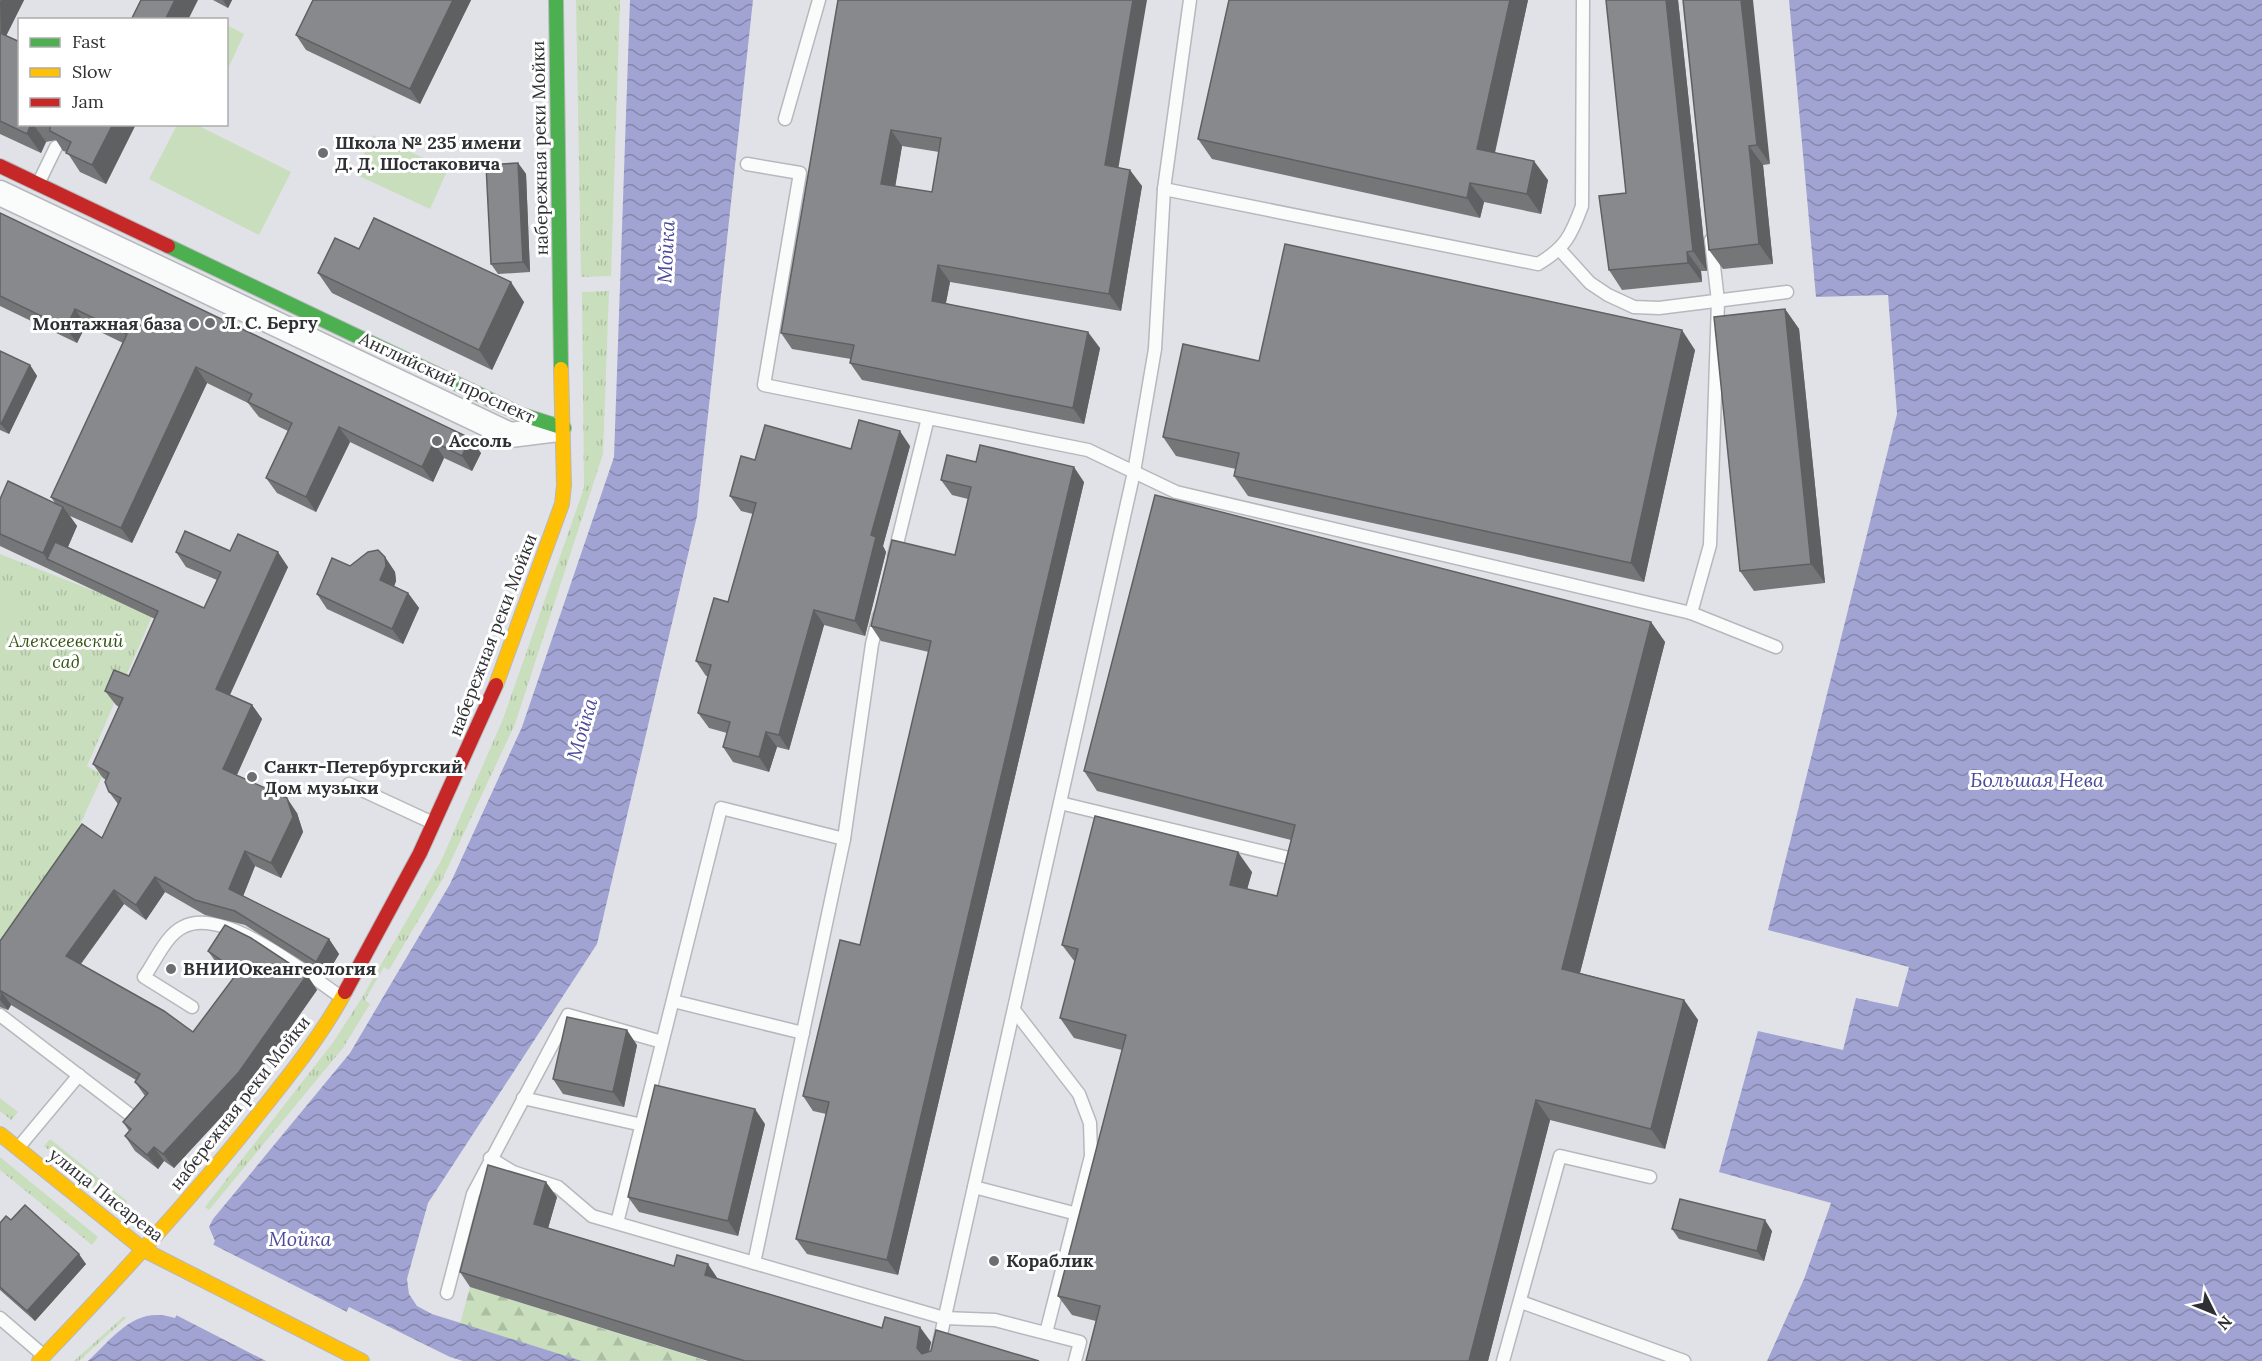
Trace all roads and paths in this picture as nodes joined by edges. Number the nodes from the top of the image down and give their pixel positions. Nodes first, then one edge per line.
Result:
1 (556, 0) edge
2 (819, 0) edge
3 (1190, 0) edge
4 (1583, 0) edge
5 (785, 119) dead end
6 (56, 147) edge
7 (747, 164) dead end
8 (0, 166) edge
9 (38, 184) junction
10 (1164, 189) junction
11 (0, 193) edge
12 (27, 206) junction
13 (1711, 231) edge
14 (141, 233) junction
15 (1560, 250) junction
16 (130, 254) junction
17 (1787, 292) dead end
18 (1718, 301) junction
19 (291, 318) junction
20 (928, 418) junction
21 (564, 428) junction
22 (1134, 472) junction
23 (892, 565) edge
24 (883, 599) edge
25 (1691, 613) junction
26 (1776, 647) dead end
27 (349, 784) dead end
28 (1060, 803) junction
29 (434, 823) junction
30 (844, 839) junction
31 (1288, 858) edge
32 (342, 998) junction
33 (673, 1001) junction
34 (192, 1007) dead end
35 (1014, 1010) junction
36 (0, 1015) edge
37 (803, 1033) junction
38 (662, 1042) junction
39 (79, 1075) junction
40 (523, 1098) junction
41 (133, 1117) edge
42 (642, 1125) junction
43 (0, 1134) edge
44 (18, 1148) junction
45 (490, 1158) junction
46 (1650, 1176) dead end
47 (974, 1187) junction
48 (1077, 1214) junction
49 (617, 1223) junction
50 (144, 1250) junction
51 (754, 1263) junction
52 (447, 1293) dead end
53 (1521, 1302) junction
54 (0, 1318) edge
55 (944, 1318) junction
56 (1046, 1333) junction
57 (42, 1358) edge
58 (362, 1361) edge
59 (934, 1361) edge
60 (1075, 1361) edge
61 (1503, 1361) edge
62 (1684, 1361) edge

1 - 21 main road, набережная реки Мойки
2 - 5 lane
3 - 10 lane
4 - 15 lane
6 - 9 lane
7 - 20 lane
8 - 9 main road, Английский проспект
9 - 12 lane
9 - 14 main road, Английский проспект
10 - 15 lane
10 - 22 lane
11 - 12 street, Английский проспект
12 - 16 street, Английский проспект
13 - 18 lane
14 - 16 lane
14 - 19 main road, Английский проспект
15 - 18 lane
16 - 19 street, Английский проспект
17 - 18 lane
18 - 25 lane
19 - 21 street, Английский проспект
20 - 22 lane
20 - 23 lane
21 - 29 main road, набережная реки Мойки
22 - 25 lane
22 - 28 lane
24 - 30 lane
25 - 26 lane
27 - 29 lane
28 - 31 lane
28 - 35 lane
29 - 32 main road, набережная реки Мойки
30 - 33 lane
30 - 37 lane
32 - 34 lane
32 - 50 main road, набережная реки Мойки
33 - 37 lane
33 - 38 lane
35 - 47 lane
35 - 48 lane
36 - 39 lane
37 - 51 lane
38 - 40 lane
38 - 42 lane
39 - 41 lane
39 - 44 lane
40 - 42 lane
40 - 45 lane
42 - 49 lane
43 - 44 main road, улица Писарева
44 - 50 main road, улица Писарева
45 - 49 lane
45 - 52 lane
46 - 53 lane
47 - 48 lane
47 - 55 lane
48 - 56 lane
49 - 51 lane
50 - 57 main road, набережная реки Мойки
50 - 58 main road, улица Писарева
51 - 55 lane
53 - 61 lane
53 - 62 lane
54 - 57 lane
55 - 56 lane
55 - 59 lane
56 - 60 lane

